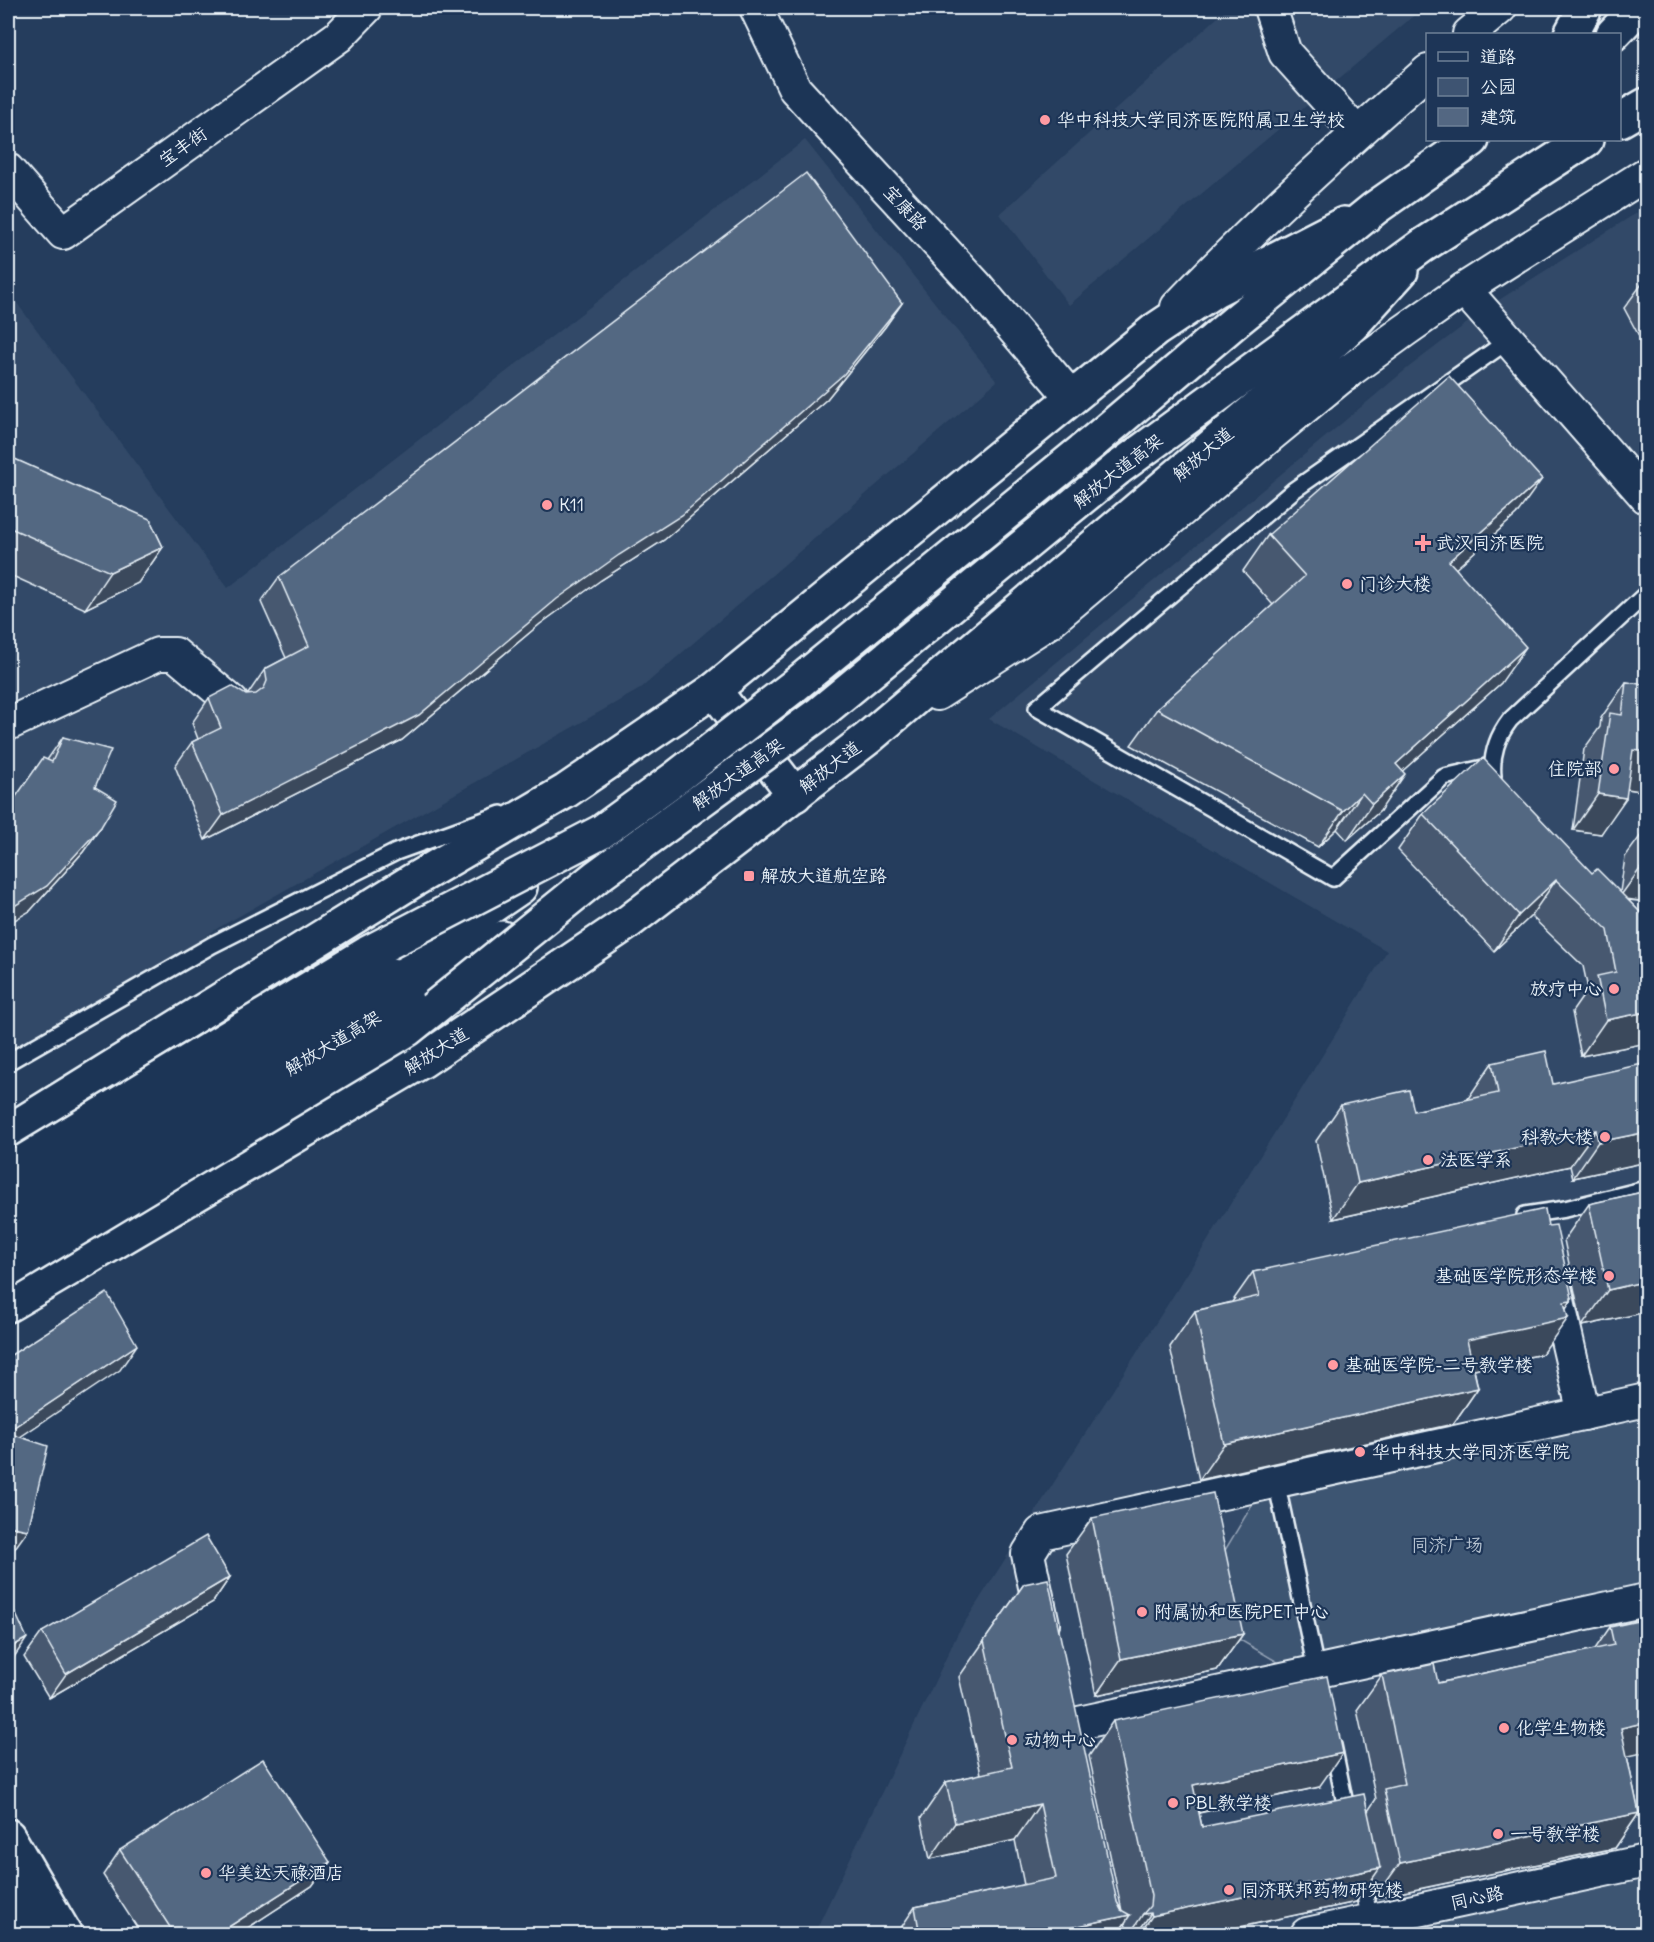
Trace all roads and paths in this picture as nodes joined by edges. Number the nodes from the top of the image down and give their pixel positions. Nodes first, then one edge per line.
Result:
1 (366, 8) edge
2 (756, 8) edge
3 (1270, 8) edge
4 (1500, 8) edge
5 (1585, 8) edge
6 (1638, 8) edge
7 (1647, 28) edge
8 (1470, 33) edge
9 (1572, 33) edge
10 (1614, 33) edge
11 (1621, 43) edge
12 (1426, 73) edge
13 (1647, 105) edge
14 (1621, 119) edge
15 (1357, 133) junction
16 (1471, 141) edge
17 (1584, 141) edge
18 (8, 170) edge
19 (1647, 174) edge
20 (1375, 208) junction
21 (1422, 246) junction
22 (1464, 290) junction
23 (1155, 330) junction
24 (1509, 340) junction
25 (1345, 374) junction
26 (1071, 398) junction
27 (1237, 425) junction
28 (1647, 497) edge
29 (1647, 594) edge
30 (714, 690) junction
31 (232, 702) edge
32 (8, 724) edge
33 (868, 738) junction
34 (1492, 766) junction
35 (566, 791) junction
36 (1497, 791) edge
37 (795, 795) junction
38 (601, 832) junction
39 (596, 877) junction
40 (244, 985) junction
41 (8, 1062) edge
42 (325, 1118) junction
43 (8, 1132) edge
44 (8, 1171) edge
45 (1647, 1189) edge
46 (8, 1202) edge
47 (1538, 1212) junction
48 (1505, 1219) edge
49 (8, 1235) edge
50 (8, 1270) edge
51 (8, 1305) edge
52 (1647, 1400) edge
53 (1584, 1414) junction
54 (1276, 1482) junction
55 (1640, 1609) edge
56 (1050, 1657) edge
57 (1319, 1682) junction
58 (1065, 1726) edge
59 (1329, 1728) edge
60 (1351, 1830) edge
61 (8, 1836) edge
62 (1356, 1853) edge
63 (1647, 1862) edge
64 (8, 1888) edge
65 (1370, 1921) junction
66 (34, 1935) edge
67 (65, 1935) edge
68 (1307, 1935) edge

1 - 18 street, 宝丰街
2 - 26 street, 宝康路
3 - 15 street
4 - 8 street
5 - 9 main road
6 - 10 main road
7 - 11 main road
12 - 15 street
13 - 14 main road
15 - 23 street
16 - 20 main road
17 - 21 main road, 解放大道
19 - 22 street
20 - 23 main road
20 - 38 main road, 解放大道高架, bridge
21 - 27 main road, 解放大道
21 - 39 main road, 解放大道高架, bridge
22 - 24 street
22 - 25 street
23 - 26 main road
24 - 28 street
24 - 34 lane
25 - 27 main road
25 - 33 street
26 - 30 main road
27 - 33 main road, 解放大道
29 - 34 lane
30 - 35 main road
30 - 37 main road
31 - 32 street
33 - 37 main road, 解放大道
34 - 36 lane
35 - 40 main road
35 - 41 lane
37 - 42 main road, 解放大道
38 - 44 main road, bridge
38 - 46 main road, 解放大道高架, bridge
39 - 49 main road, 解放大道高架, bridge
39 - 50 main road, bridge
40 - 42 main road
40 - 43 main road
42 - 51 main road, 解放大道
45 - 47 lane
47 - 48 lane
47 - 53 street
52 - 53 street
53 - 54 street
54 - 56 street
54 - 57 lane
55 - 57 street
57 - 58 street
59 - 60 lane
61 - 67 main road
62 - 65 lane
63 - 65 street, 同心路
64 - 66 main road
65 - 68 street, 同心路

